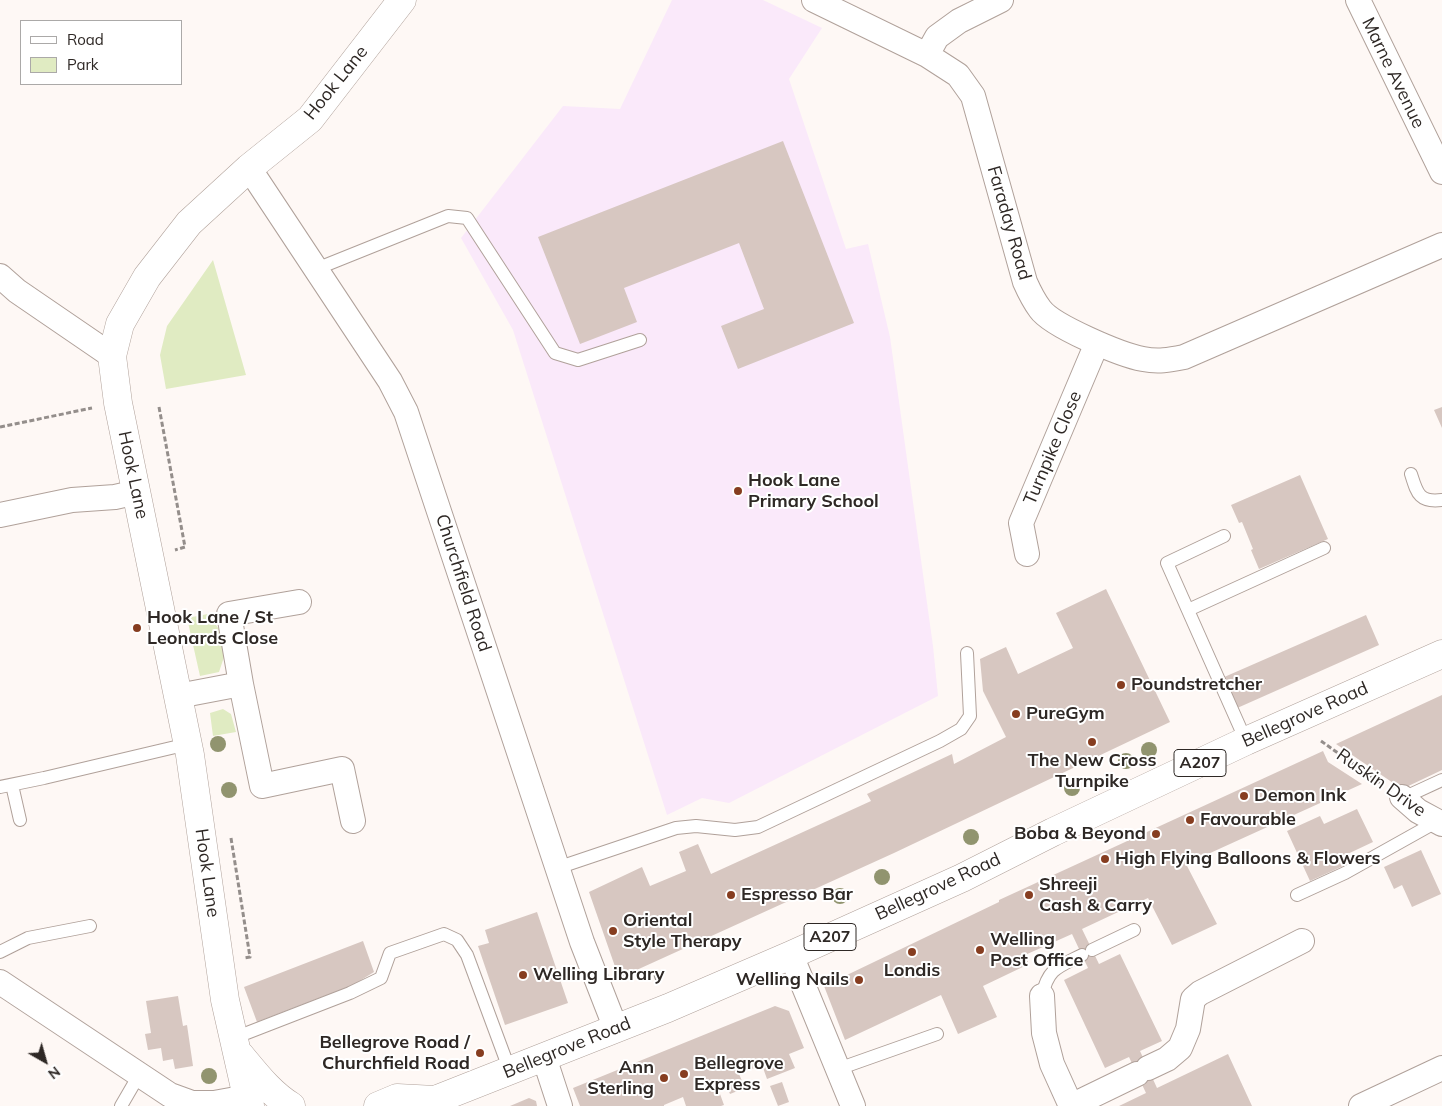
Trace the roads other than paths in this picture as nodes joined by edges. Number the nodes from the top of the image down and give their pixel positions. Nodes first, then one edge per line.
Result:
1 (402, 0) edge
2 (814, 0) edge
3 (1001, 0) edge
4 (1358, 0) edge
5 (927, 55) junction
6 (249, 168) junction
7 (1442, 172) edge
8 (1442, 245) edge
9 (316, 269) junction
10 (0, 276) edge
11 (640, 340) dead end
12 (1097, 343) junction
13 (112, 356) junction
14 (1411, 474) dead end
15 (137, 492) junction
16 (1442, 500) edge
17 (0, 515) edge
18 (1224, 536) dead end
19 (1324, 548) dead end
20 (1027, 554) dead end
21 (298, 602) dead end
22 (1188, 610) junction
23 (967, 653) dead end
24 (1442, 654) edge
25 (241, 684) junction
26 (178, 696) junction
27 (1246, 741) junction
28 (188, 744) junction
29 (1442, 780) edge
30 (6, 786) edge
31 (1403, 798) joint
32 (20, 820) dead end
33 (353, 821) dead end
34 (1440, 823) edge
35 (557, 868) junction
36 (1297, 895) dead end
37 (90, 926) dead end
38 (1134, 930) dead end
39 (1302, 940) dead end
40 (0, 952) edge
41 (791, 955) junction
42 (0, 982) edge
43 (1042, 996) joint
44 (616, 1029) junction
45 (937, 1034) dead end
46 (236, 1045) junction
47 (544, 1057) junction
48 (1442, 1068) edge
49 (838, 1069) junction
50 (510, 1071) junction
51 (139, 1075) junction
52 (248, 1102) edge
53 (432, 1103) edge
54 (121, 1106) edge
55 (291, 1106) edge
56 (378, 1106) edge
57 (560, 1106) edge
58 (853, 1106) edge
59 (1071, 1106) edge
60 (1361, 1106) edge

1 - 6 street, Hook Lane
2 - 5 street, Faraday Road
3 - 5 street
4 - 7 street, Marne Avenue
5 - 12 street, Faraday Road
6 - 9 street, Churchfield Road
6 - 13 street, Hook Lane
8 - 12 street, Faraday Road
9 - 11 lane
9 - 35 street, Churchfield Road
10 - 13 street
12 - 20 street, Turnpike Close
13 - 15 street, Hook Lane
14 - 16 lane
15 - 17 street
15 - 26 street, Hook Lane
18 - 22 lane
19 - 22 lane
21 - 25 street
22 - 27 lane
23 - 35 lane
24 - 27 street, Bellegrove Road / A207
25 - 26 street
25 - 33 street
26 - 28 street, Hook Lane
27 - 41 street, Bellegrove Road / A207
28 - 30 lane
28 - 46 street, Hook Lane
29 - 31 lane
30 - 32 lane
31 - 34 street, Ruskin Drive
34 - 36 lane
35 - 44 street, Churchfield Road
37 - 40 lane
38 - 43 lane
39 - 59 street
41 - 44 street, Bellegrove Road / A207
41 - 49 street
42 - 51 street
43 - 59 street
44 - 47 street, Bellegrove Road / A207
45 - 49 lane
46 - 50 lane
46 - 52 street, Hook Lane
46 - 55 street, Hook Lane
47 - 50 street, Bellegrove Road / A207
47 - 57 street
48 - 60 street
49 - 58 street
50 - 53 street, Bellegrove Road / A207
51 - 52 street
51 - 54 lane
53 - 56 street, A207

